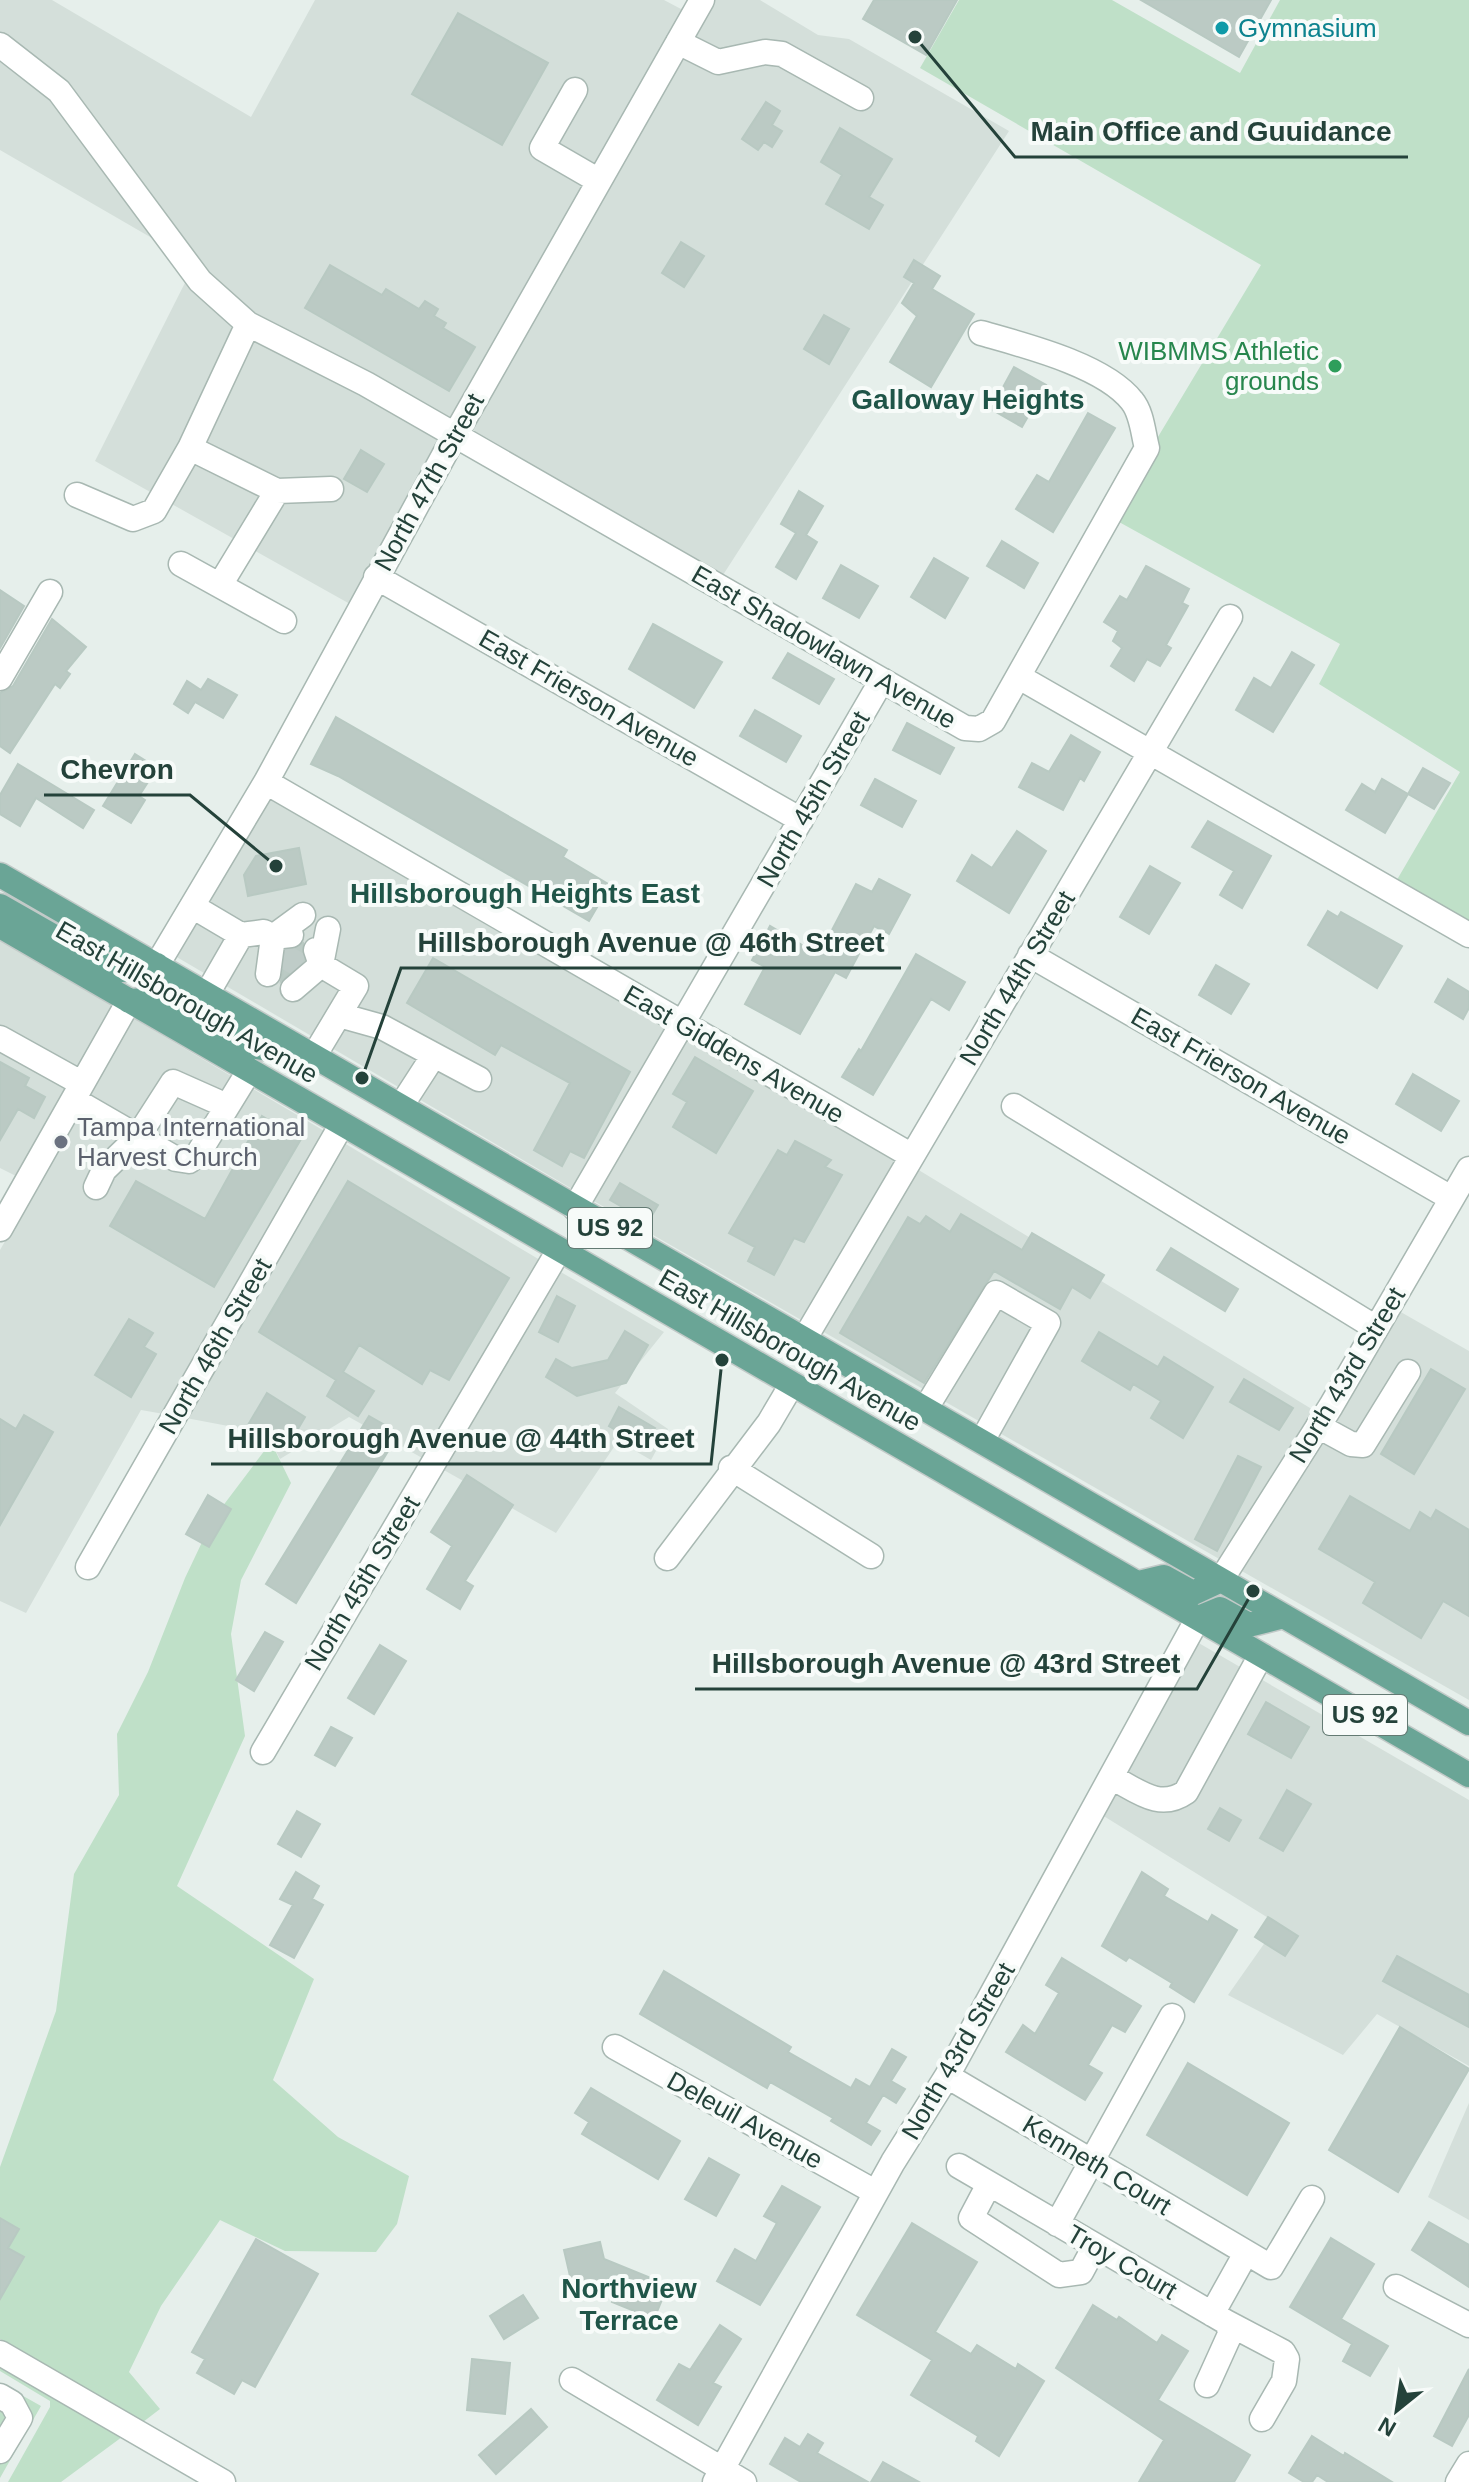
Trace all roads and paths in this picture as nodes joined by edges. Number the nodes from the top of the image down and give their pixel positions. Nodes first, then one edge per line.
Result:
1 (702, 0) edge
2 (678, 42) junction
3 (0, 45) edge
4 (575, 90) dead end
5 (861, 98) dead end
6 (599, 181) junction
7 (248, 324) junction
8 (981, 333) dead end
9 (455, 435) junction
10 (190, 448) junction
11 (331, 489) dead end
12 (277, 491) junction
13 (77, 495) dead end
14 (181, 564) dead end
15 (376, 577) junction
16 (220, 585) junction
17 (50, 592) dead end
18 (1230, 617) dead end
19 (284, 621) dead end
20 (1019, 677) junction
21 (0, 678) edge
22 (882, 680) junction
23 (1151, 753) junction
24 (266, 782) junction
25 (801, 820) junction
26 (0, 875) edge
27 (0, 906) edge
28 (192, 906) junction
29 (0, 926) edge
30 (241, 935) junction
31 (1469, 935) edge
32 (283, 943) tunnel mouth
33 (1030, 955) junction
34 (313, 960) tunnel mouth
35 (157, 965) junction
36 (207, 994) junction
37 (129, 1001) junction
38 (339, 1015) junction
39 (682, 1024) junction
40 (0, 1038) edge
41 (434, 1055) junction
42 (314, 1056) junction
43 (249, 1071) junction
44 (479, 1079) dead end
45 (78, 1092) junction
46 (227, 1106) junction
47 (401, 1106) junction
48 (1014, 1106) dead end
49 (342, 1124) junction
50 (137, 1138) junction
51 (912, 1156) junction
52 (1463, 1184) edge
53 (96, 1187) dead end
54 (575, 1208) junction
55 (0, 1229) edge
56 (559, 1250) junction
57 (1376, 1328) junction
58 (805, 1338) junction
59 (1408, 1372) dead end
60 (792, 1384) junction
61 (926, 1408) junction
62 (1318, 1426) junction
63 (982, 1441) junction
64 (731, 1468) junction
65 (871, 1556) dead end
66 (667, 1558) dead end
67 (88, 1567) dead end
68 (1221, 1580) junction
69 (1139, 1583) junction
70 (1284, 1616) junction
71 (1198, 1618) junction
72 (1261, 1655) junction
73 (1469, 1723) edge
74 (263, 1752) dead end
75 (1469, 1775) edge
76 (1111, 1777) junction
77 (1172, 2016) dead end
78 (615, 2047) dead end
79 (947, 2076) junction
80 (1092, 2163) junction
81 (959, 2166) dead end
82 (989, 2184) junction
83 (875, 2192) junction
84 (1312, 2198) dead end
85 (1057, 2224) junction
86 (1095, 2246) junction
87 (1246, 2253) junction
88 (1396, 2287) dead end
89 (1219, 2318) junction
90 (1469, 2325) edge
91 (0, 2353) edge
92 (572, 2380) dead end
93 (1207, 2385) dead end
94 (0, 2396) edge
95 (1262, 2419) dead end
96 (0, 2451) edge
97 (1469, 2464) edge
98 (719, 2476) edge
99 (223, 2482) edge
100 (744, 2482) edge
101 (1458, 2482) edge

1 - 2 street, North 47th Street
2 - 5 street
2 - 6 street, North 47th Street
3 - 7 street, East Shadowlawn Avenue
4 - 6 street
6 - 9 street, North 47th Street
7 - 9 street, East Shadowlawn Avenue
7 - 10 street
8 - 20 street
9 - 15 street, North 47th Street
9 - 22 street, East Shadowlawn Avenue
10 - 12 street
10 - 13 street
11 - 12 street
12 - 16 street
14 - 16 street
15 - 24 street, North 47th Street
15 - 25 street, East Frierson Avenue
16 - 19 street
17 - 21 street
18 - 23 street, North 44th Street
20 - 22 street, East Shadowlawn Avenue
20 - 23 street
22 - 25 street, North 45th Street
23 - 31 street
23 - 33 street, North 44th Street
24 - 28 street, North 47th Street
24 - 39 street, East Giddens Avenue
25 - 39 street, North 45th Street
26 - 35 main road, East Hillsborough Avenue / US 92
27 - 35 main road
28 - 30 street
28 - 35 street, North 47th Street
29 - 37 main road, East Hillsborough Avenue / US 92
30 - 32 street
30 - 36 street
33 - 51 street, North 44th Street
33 - 52 street, East Frierson Avenue
34 - 38 street
35 - 36 main road, East Hillsborough Avenue / US 92
36 - 42 main road, East Hillsborough Avenue / US 92
37 - 42 main road
37 - 43 main road, East Hillsborough Avenue / US 92
37 - 45 street
38 - 41 street
38 - 42 street
39 - 51 street, East Giddens Avenue
39 - 54 street, North 45th Street
40 - 45 street
41 - 44 street
41 - 47 street
42 - 47 main road, East Hillsborough Avenue / US 92
43 - 46 street
43 - 49 main road, East Hillsborough Avenue / US 92
45 - 50 street
45 - 55 street
46 - 50 street
46 - 50 street
47 - 54 main road, East Hillsborough Avenue / US 92
48 - 57 street
49 - 56 main road, East Hillsborough Avenue / US 92
49 - 67 street, North 46th Street
50 - 53 street
51 - 58 street, North 44th Street
52 - 57 street, North 43rd Street
54 - 58 main road, East Hillsborough Avenue / US 92
56 - 60 main road, East Hillsborough Avenue / US 92
56 - 74 street, North 45th Street
57 - 62 street, North 43rd Street
58 - 61 main road, East Hillsborough Avenue / US 92
59 - 62 street
60 - 64 street
60 - 69 main road, East Hillsborough Avenue / US 92
61 - 63 main road, East Hillsborough Avenue / US 92
61 - 63 street
62 - 68 street, North 43rd Street
63 - 68 main road, East Hillsborough Avenue / US 92
64 - 65 street
64 - 66 street
68 - 69 main road
68 - 70 main road, East Hillsborough Avenue / US 92
69 - 71 main road, East Hillsborough Avenue / US 92
70 - 71 main road
70 - 73 main road, East Hillsborough Avenue / US 92
71 - 72 main road, East Hillsborough Avenue / US 92
71 - 76 street, North 43rd Street
72 - 75 main road, East Hillsborough Avenue / US 92
72 - 76 street
76 - 79 street, North 43rd Street
77 - 80 street
78 - 83 street, Deleuil Avenue
79 - 80 street, Kenneth Court
79 - 83 street, North 43rd Street
80 - 85 street
80 - 87 street, Kenneth Court
81 - 82 street, Troy Court
82 - 85 street, Troy Court
82 - 86 street
83 - 98 street, North 43rd Street
84 - 87 street
85 - 86 street, Troy Court
86 - 89 street, Troy Court
87 - 89 street
88 - 90 street
89 - 93 street
89 - 95 street, Troy Court
91 - 99 street
92 - 98 street
94 - 96 street
97 - 101 street
98 - 100 street

